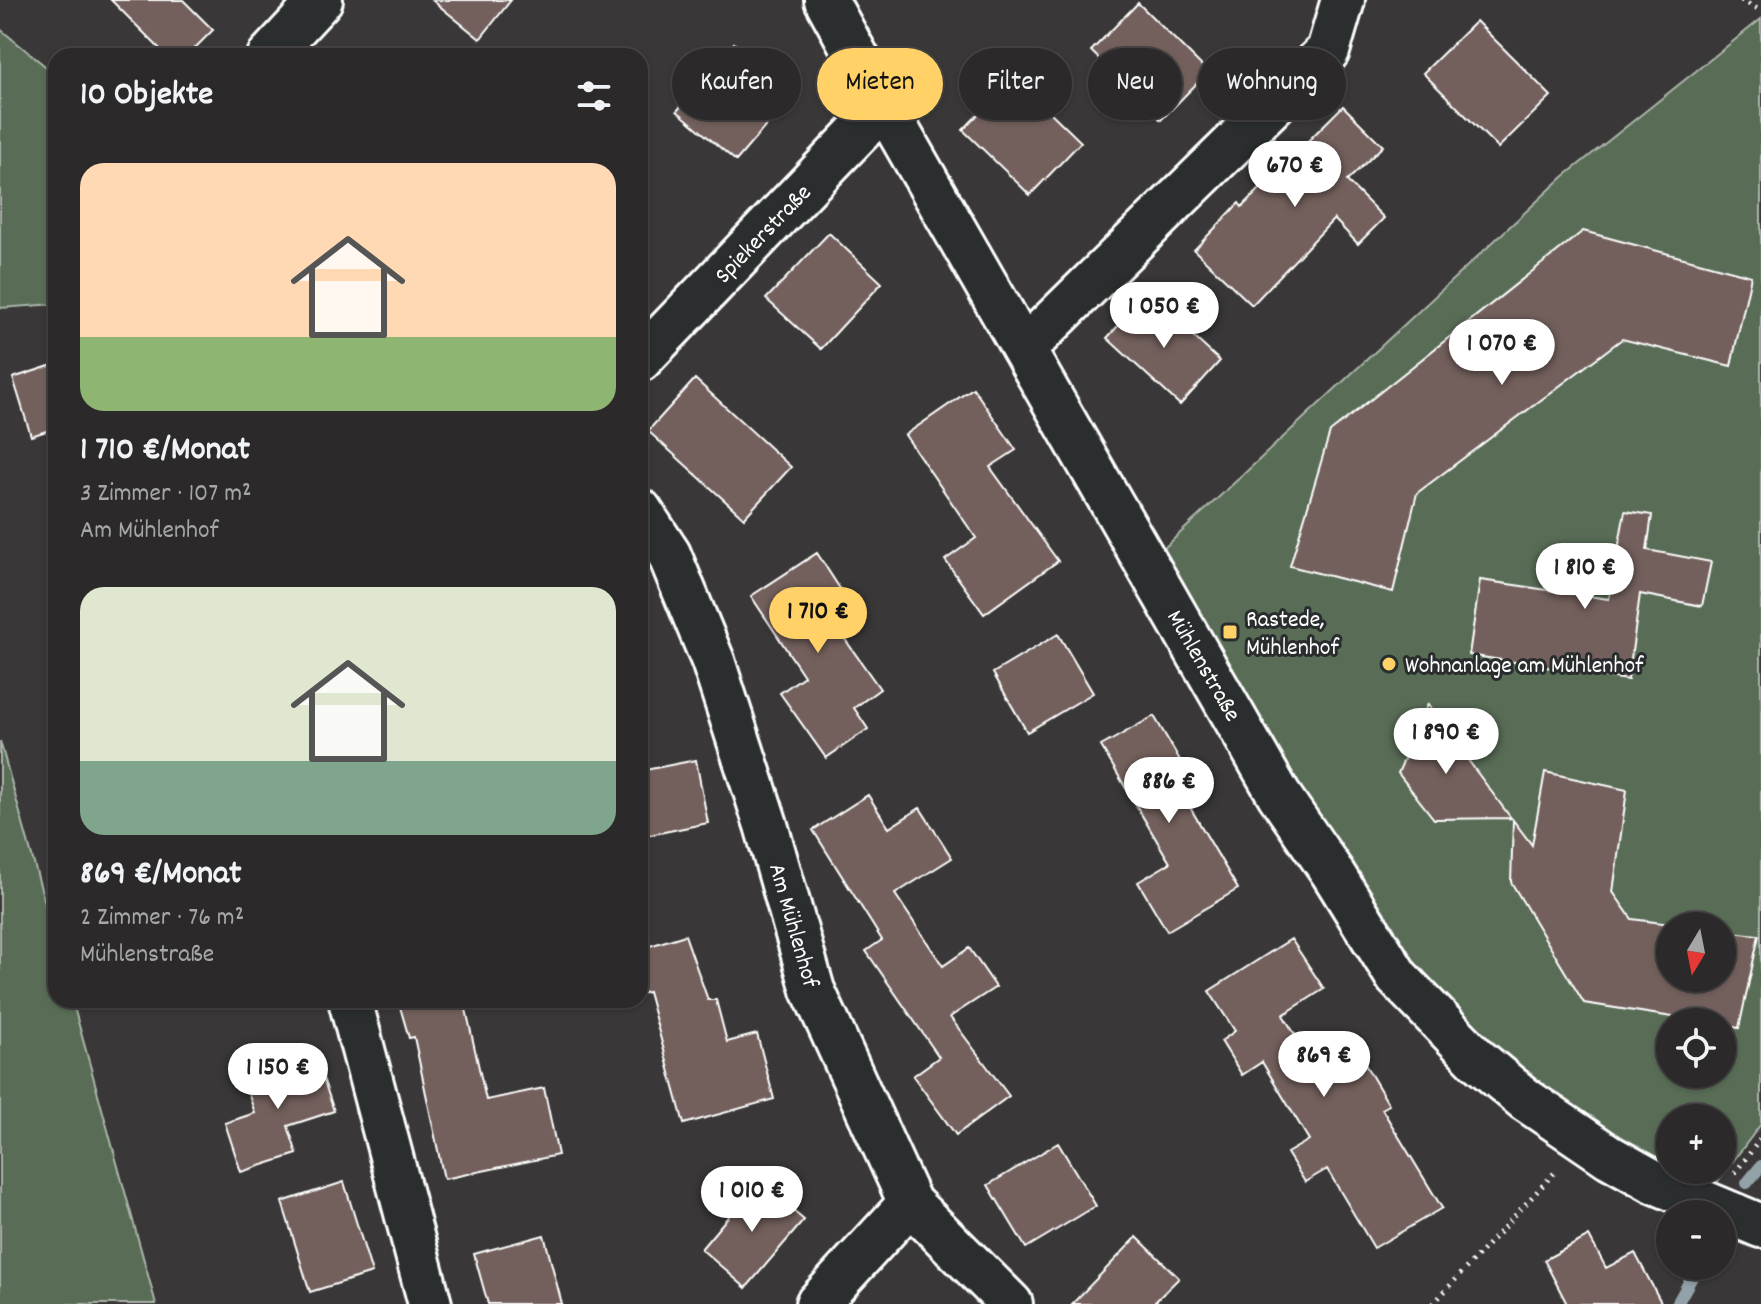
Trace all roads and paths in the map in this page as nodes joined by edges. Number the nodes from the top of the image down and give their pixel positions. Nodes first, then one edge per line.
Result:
1 (321, 0) edge
2 (826, 0) edge
3 (1343, 0) edge
4 (1741, 0) edge
5 (1761, 11) edge
6 (276, 48) edge
7 (852, 48) edge
8 (871, 120) edge
9 (892, 120) edge
10 (1024, 349) junction
11 (648, 352) edge
12 (648, 522) edge
13 (352, 1008) edge
14 (1584, 1141) junction
15 (910, 1203) junction
16 (1761, 1226) edge
17 (430, 1304) edge
18 (817, 1304) edge
19 (1011, 1304) edge
20 (1433, 1304) edge

1 - 6 street
2 - 7 street, Mühlenstraße
3 - 10 street
4 - 5 path
8 - 11 street, Spiekerstraße
9 - 10 street, Mühlenstraße
10 - 14 street, Mühlenstraße
12 - 15 street, Am Mühlenhof
13 - 17 street
14 - 16 street, Mühlenstraße
14 - 20 path
15 - 18 street
15 - 19 street, Am Mühlenhof

